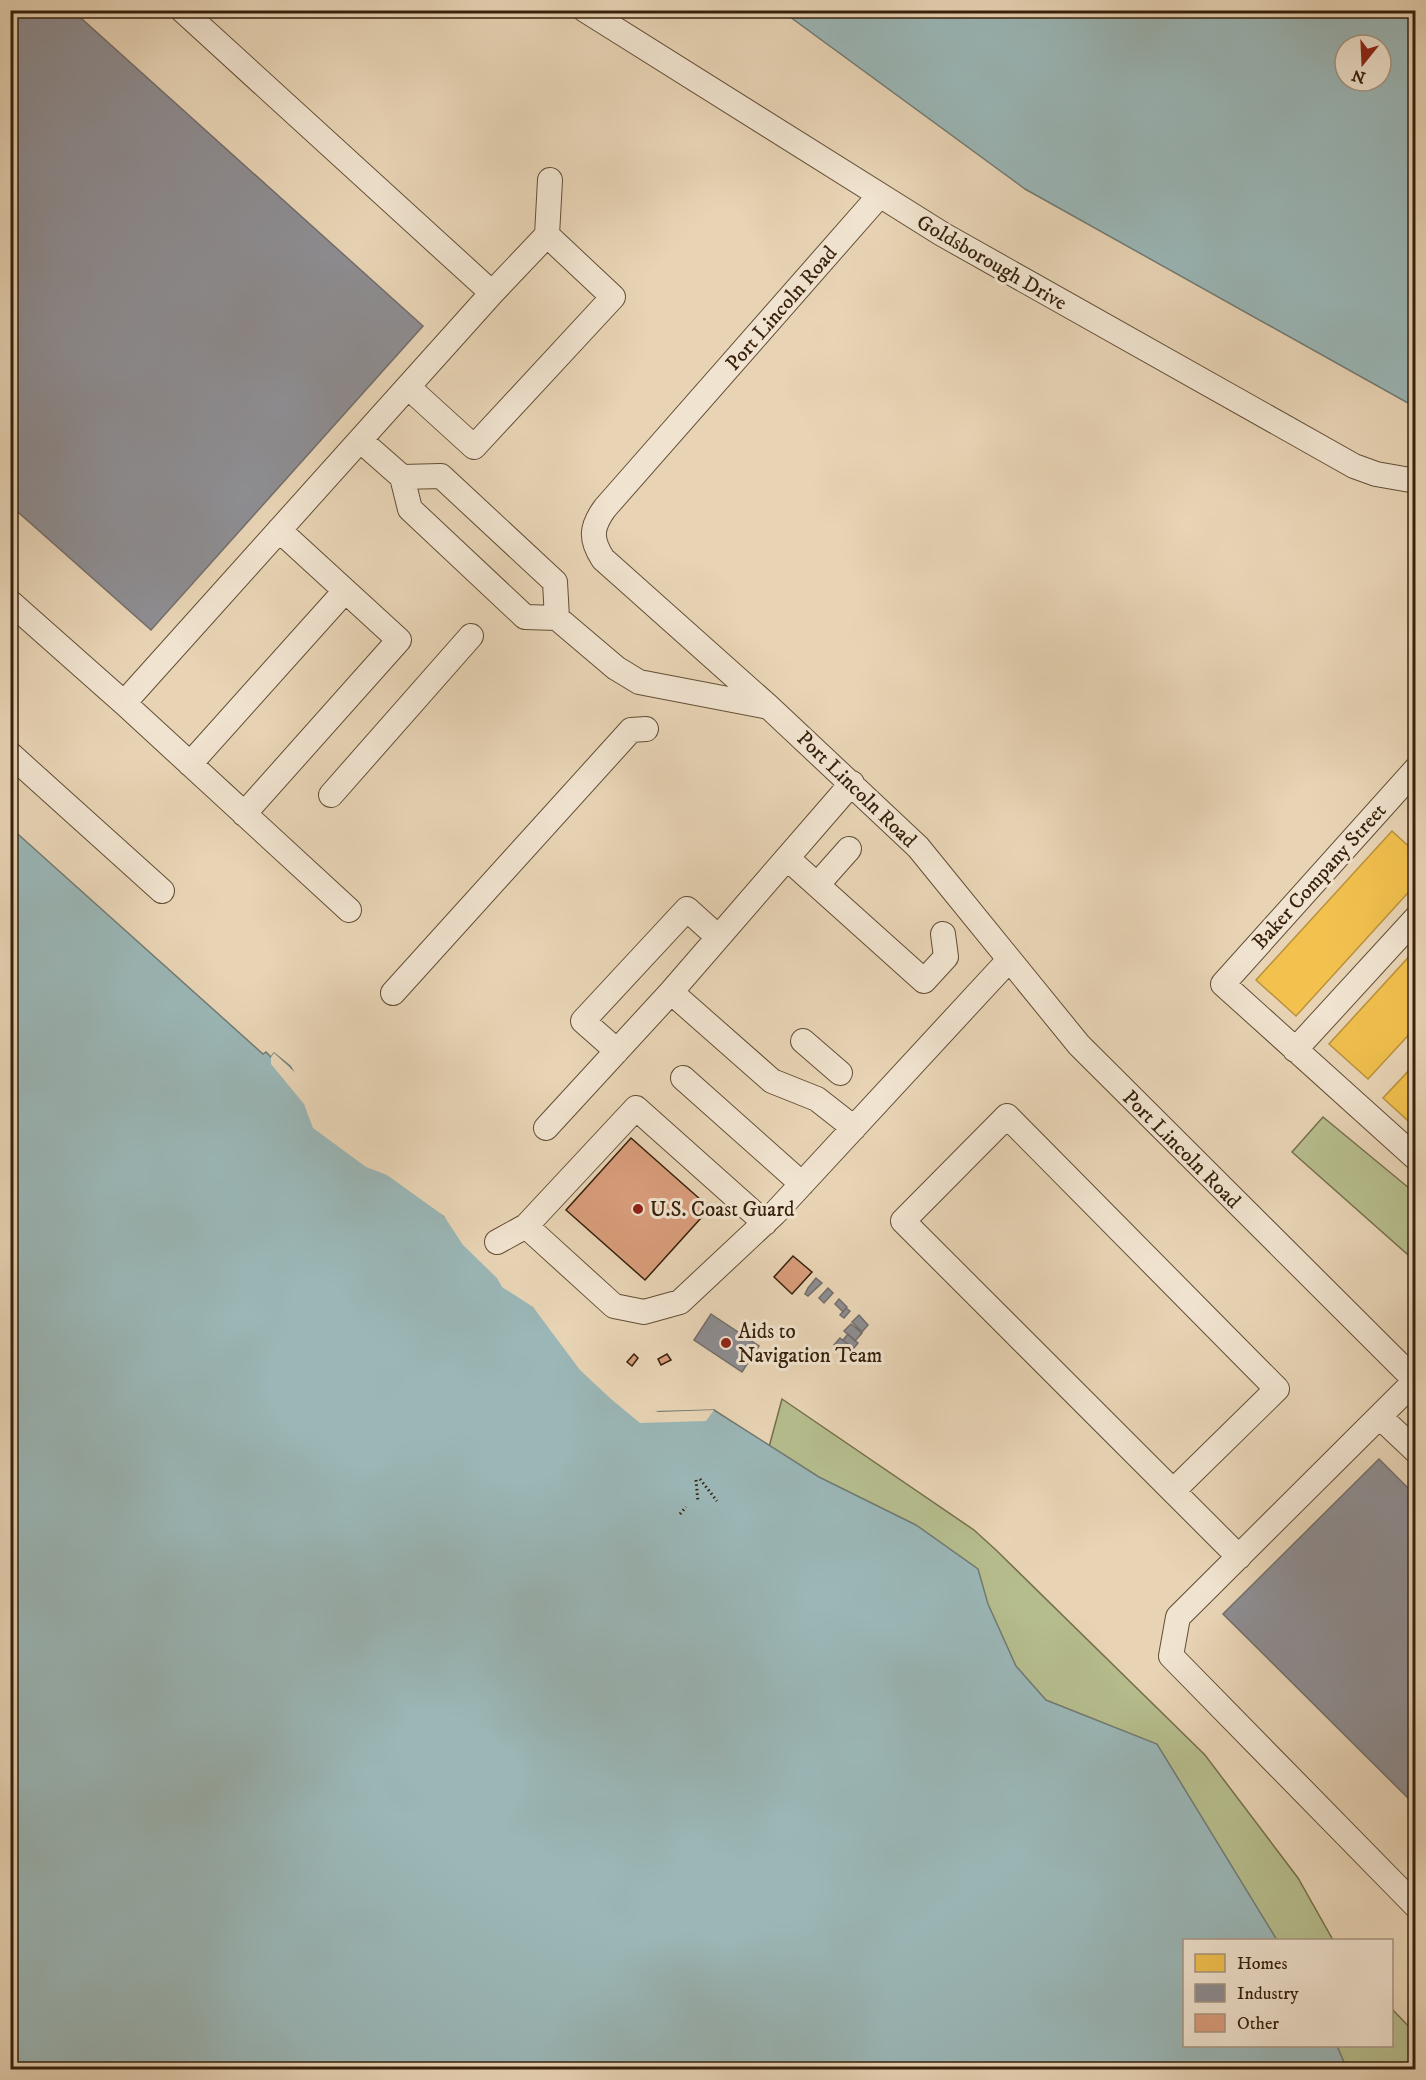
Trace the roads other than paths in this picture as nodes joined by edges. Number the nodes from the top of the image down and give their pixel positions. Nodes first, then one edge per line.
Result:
1 (182, 10) edge
2 (585, 10) edge
3 (550, 180) dead end
4 (879, 196) junction
5 (546, 235) junction
6 (492, 293) junction
7 (408, 387) junction
8 (360, 440) junction
9 (402, 477) junction
10 (1416, 481) edge
11 (279, 530) junction
12 (345, 591) junction
13 (10, 602) edge
14 (557, 618) junction
15 (471, 636) dead end
16 (124, 703) junction
17 (769, 707) junction
18 (646, 729) dead end
19 (10, 754) edge
20 (190, 764) junction
21 (1413, 778) edge
22 (852, 783) junction
23 (331, 795) dead end
24 (244, 814) junction
25 (849, 849) dead end
26 (787, 858) junction
27 (817, 885) junction
28 (162, 891) dead end
29 (350, 910) dead end
30 (1416, 918) edge
31 (944, 934) dead end
32 (718, 937) junction
33 (1008, 961) junction
34 (671, 992) junction
35 (393, 993) dead end
36 (803, 1041) dead end
37 (1295, 1050) junction
38 (617, 1051) junction
39 (840, 1073) dead end
40 (683, 1078) dead end
41 (546, 1128) dead end
42 (854, 1128) junction
43 (1416, 1158) edge
44 (802, 1184) junction
45 (770, 1218) junction
46 (526, 1226) junction
47 (497, 1242) dead end
48 (1415, 1381) edge
49 (1380, 1417) junction
50 (1416, 1451) edge
51 (1173, 1491) junction
52 (1239, 1557) junction
53 (1416, 1906) edge

1 - 6 street
2 - 4 street, Goldsborough Drive
3 - 5 street
4 - 10 street, Goldsborough Drive
4 - 17 street, Port Lincoln Road
5 - 6 street
5 - 7 street
6 - 7 street
7 - 8 street
8 - 9 street
8 - 11 street
9 - 14 street
9 - 14 street
11 - 12 street
11 - 16 street
12 - 20 street
12 - 24 street
13 - 16 street
14 - 17 street
15 - 23 street
16 - 20 street
17 - 22 street, Port Lincoln Road
18 - 35 street
19 - 28 street
20 - 24 street
21 - 37 street, Baker Company Street
22 - 26 street
22 - 33 street, Port Lincoln Road
24 - 29 street
25 - 27 street
26 - 27 street
26 - 32 street
27 - 31 street
30 - 37 street
32 - 34 street
32 - 38 street
33 - 42 street
33 - 48 street, Port Lincoln Road
34 - 38 street
34 - 42 street
36 - 39 street
37 - 43 street
38 - 41 street
40 - 44 street
42 - 44 street
44 - 45 street
45 - 46 street
45 - 46 street
46 - 47 street
48 - 49 street
49 - 50 street
49 - 52 street
51 - 51 street
51 - 52 street
52 - 53 street

